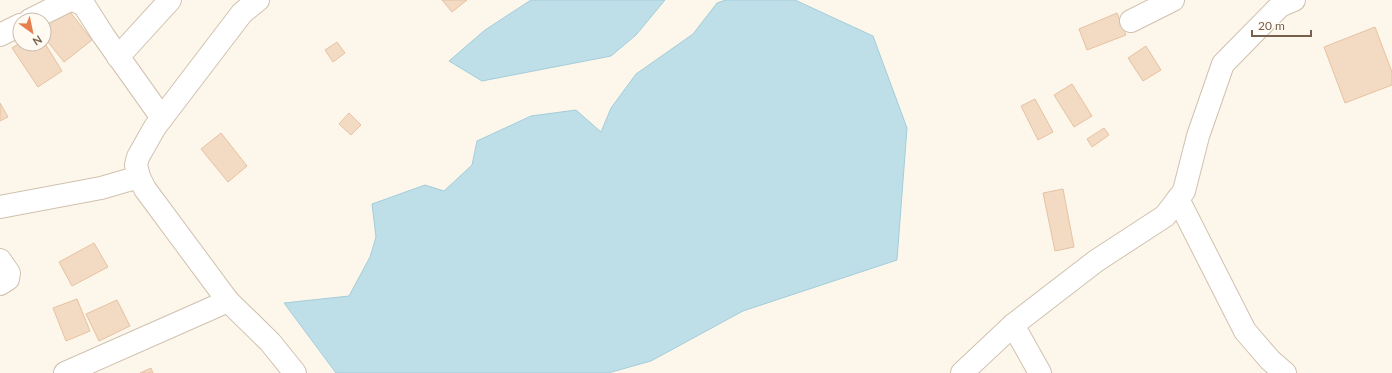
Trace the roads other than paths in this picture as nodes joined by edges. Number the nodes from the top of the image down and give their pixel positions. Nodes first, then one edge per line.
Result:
1 (72, 0) edge
2 (170, 0) edge
3 (258, 0) edge
4 (1173, 0) edge
5 (1294, 0) edge
6 (47, 12) edge
7 (1131, 21) dead end
8 (12, 29) edge
9 (0, 35) edge
10 (118, 57) junction
11 (162, 118) junction
12 (138, 178) junction
13 (1178, 199) junction
14 (0, 207) edge
15 (0, 260) edge
16 (0, 284) edge
17 (228, 301) junction
18 (1013, 325) junction
19 (88, 368) edge
20 (65, 373) edge
21 (295, 373) edge
22 (962, 373) edge
23 (1040, 373) edge
24 (1285, 373) edge

1 - 6 street
1 - 10 street
2 - 10 street
3 - 11 street
4 - 7 street
5 - 13 street
8 - 9 street
10 - 11 street
11 - 12 street
12 - 14 street
12 - 17 street
13 - 18 street
13 - 24 street
15 - 16 street
17 - 19 street
17 - 21 street
18 - 22 street
18 - 23 street
19 - 20 street

